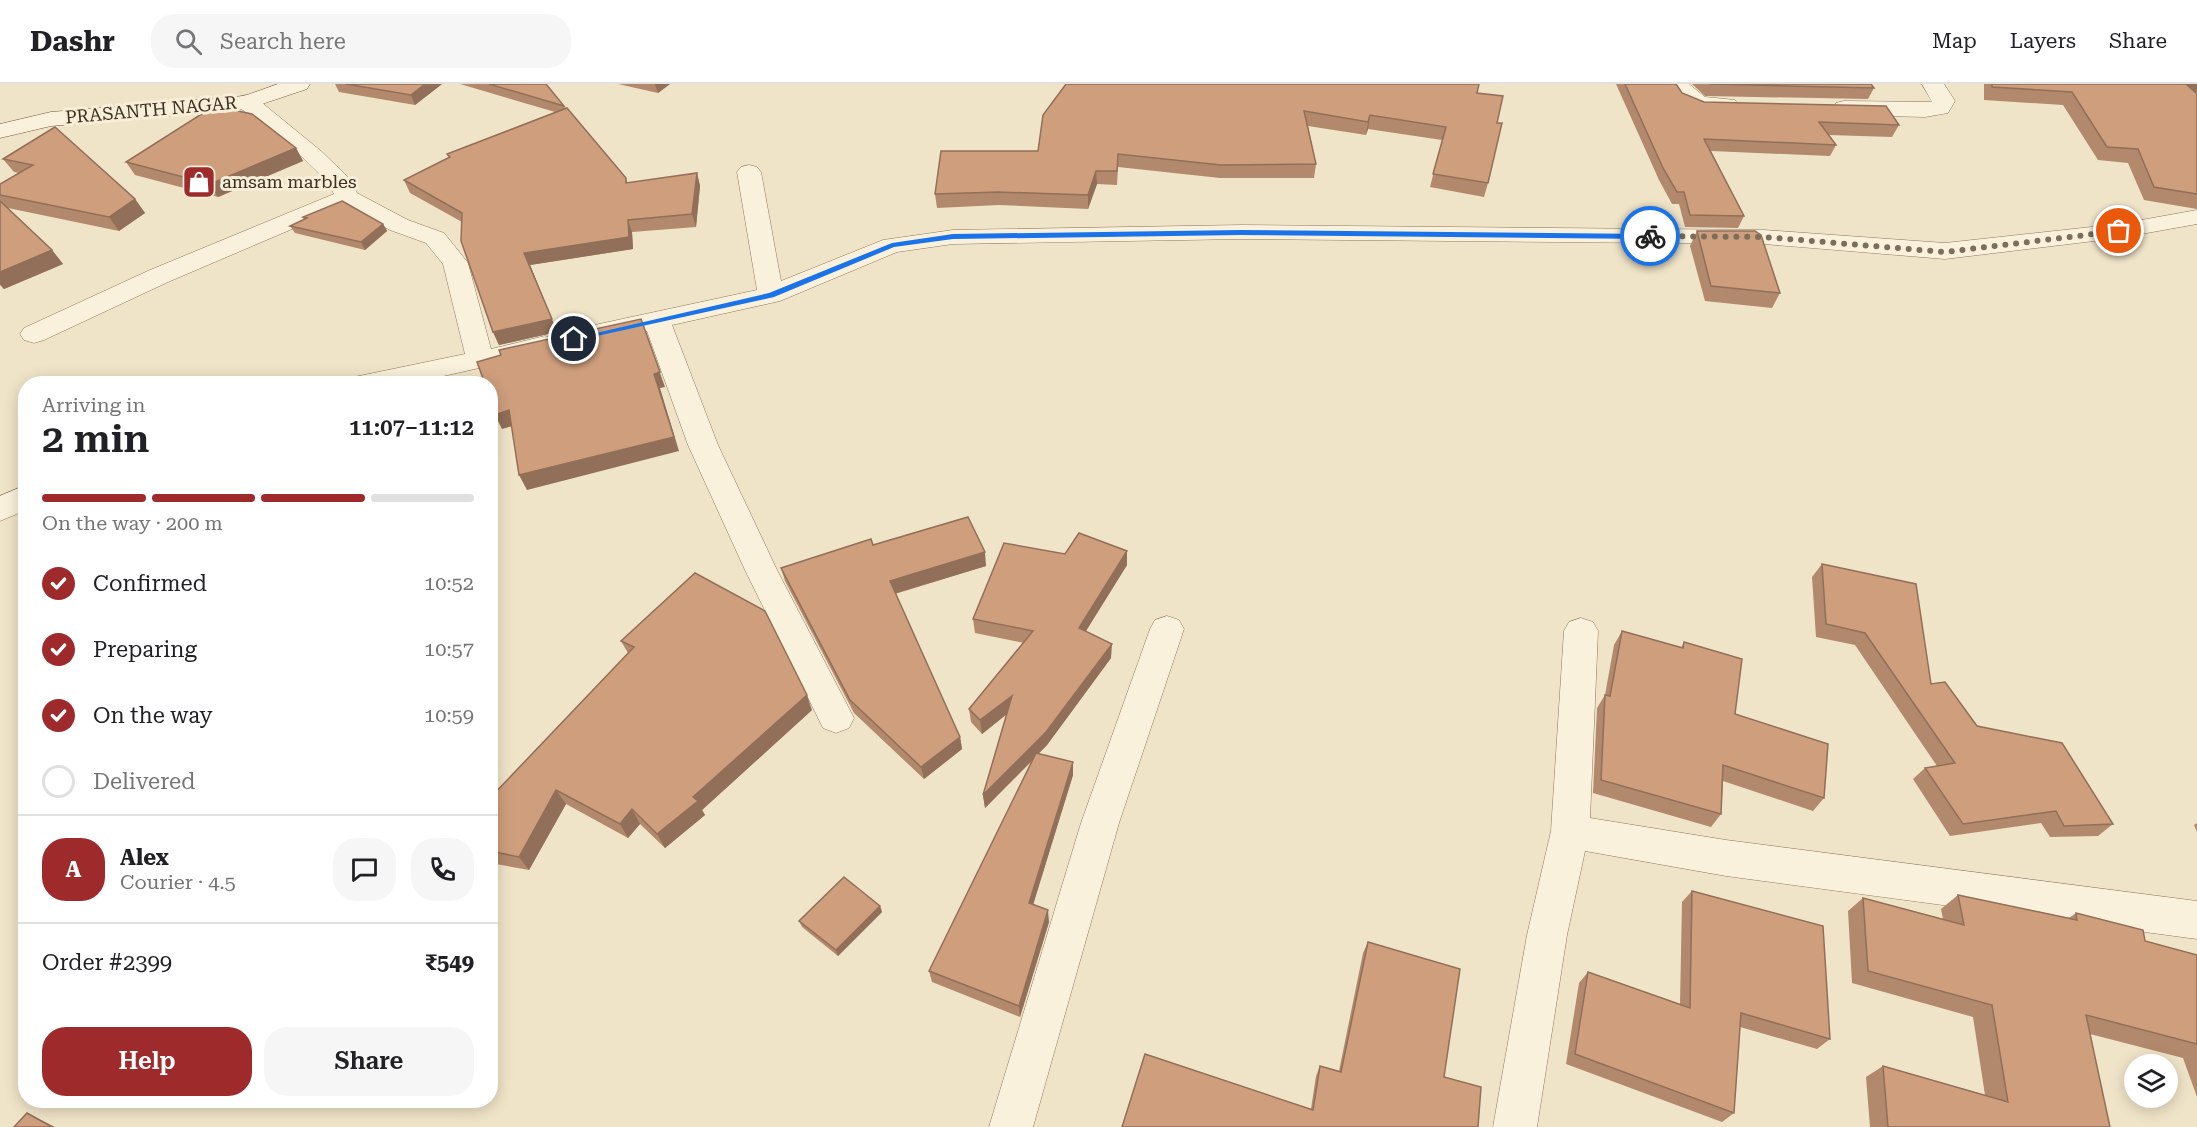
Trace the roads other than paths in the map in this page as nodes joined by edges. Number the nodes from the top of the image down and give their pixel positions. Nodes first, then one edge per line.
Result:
1 (300, 84) edge
2 (1678, 84) edge
3 (1933, 84) edge
4 (247, 102) junction
5 (1747, 105) edge
6 (1818, 107) edge
7 (0, 131) edge
8 (749, 172) dead end
9 (347, 198) junction
10 (2197, 217) edge
11 (771, 295) junction
12 (657, 320) junction
13 (34, 334) dead end
14 (480, 360) junction
15 (403, 376) edge
16 (18, 500) edge
17 (0, 510) edge
18 (1167, 629) dead end
19 (1581, 631) dead end
20 (836, 718) dead end
21 (1570, 831) junction
22 (2197, 920) edge
23 (1011, 1127) edge
24 (1515, 1127) edge

1 - 4 street, PRASANTH NAGAR
2 - 5 street
3 - 6 street
4 - 7 street, PRASANTH NAGAR
4 - 9 street
8 - 11 street
9 - 13 street
9 - 14 street
10 - 11 street
11 - 12 street
12 - 14 street
12 - 20 street
14 - 15 street
16 - 17 street
18 - 23 street
19 - 21 street
21 - 22 street
21 - 24 street

